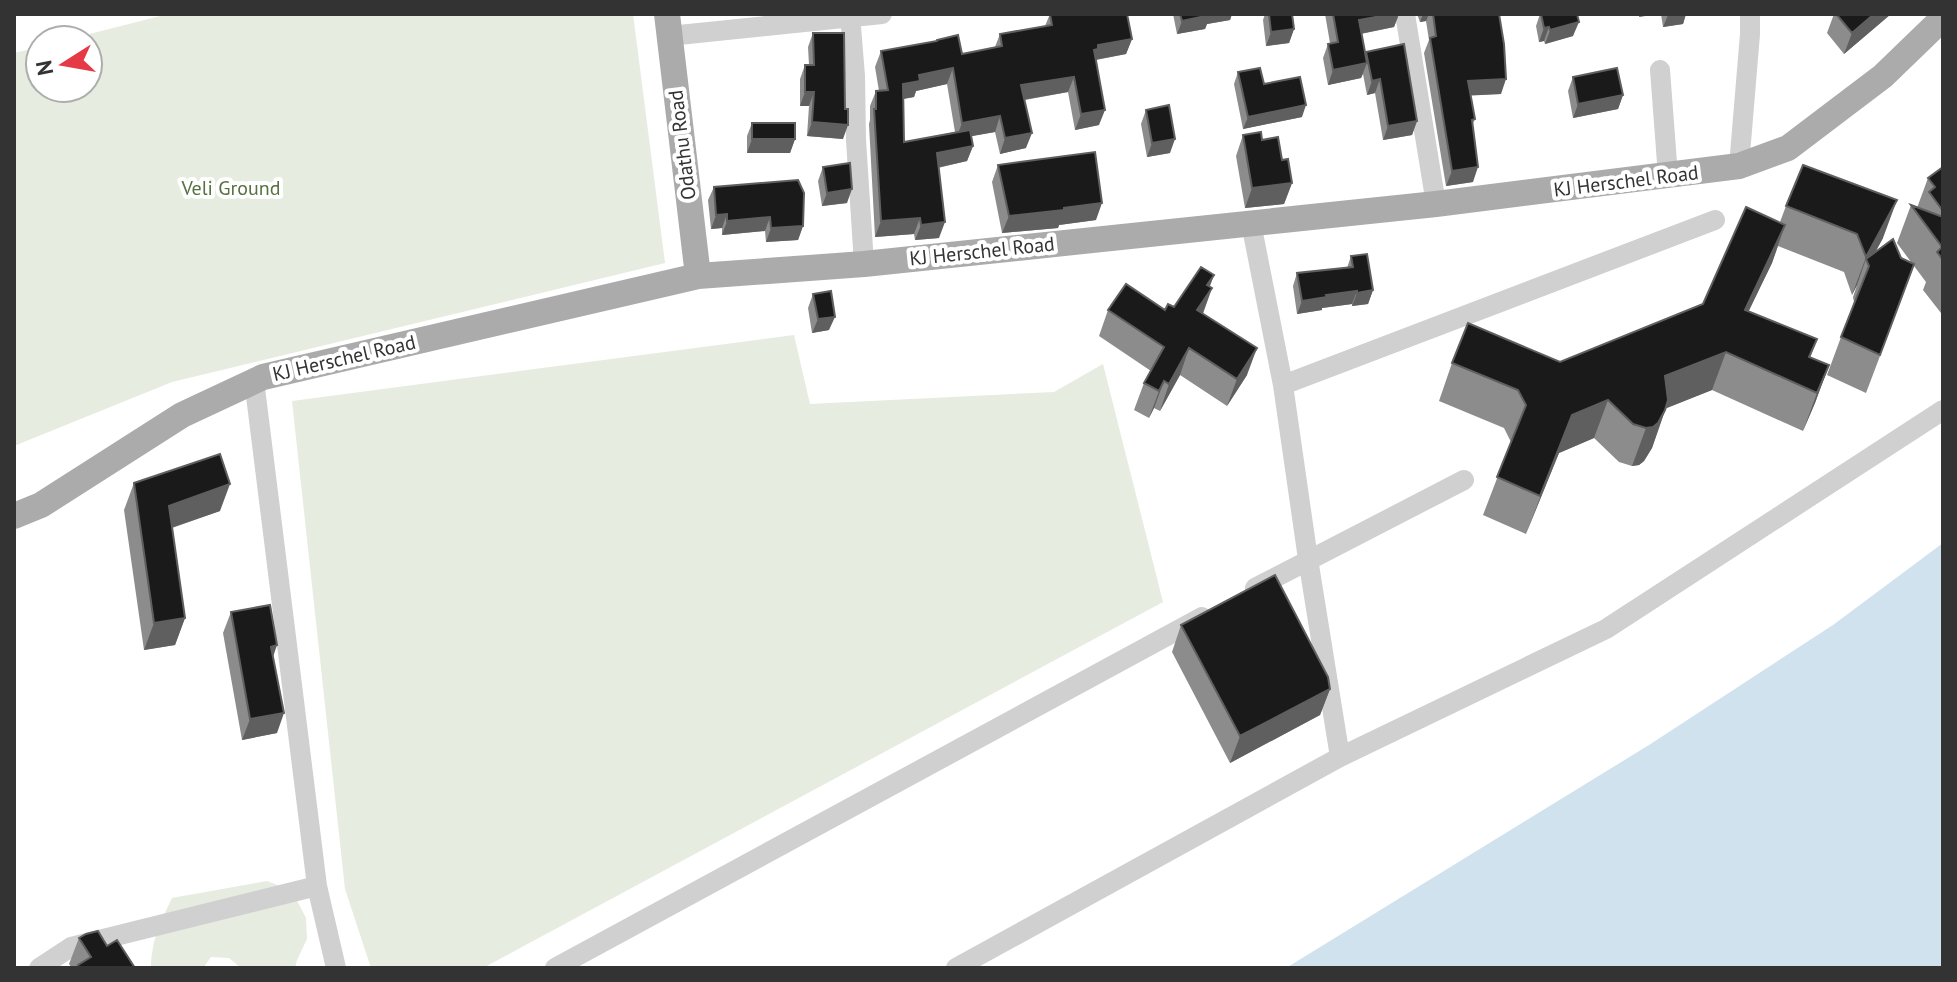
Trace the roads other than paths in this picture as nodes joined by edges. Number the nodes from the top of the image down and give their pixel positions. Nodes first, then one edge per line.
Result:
1 (882, 14) edge
2 (1405, 14) edge
3 (1750, 14) edge
4 (850, 15) edge
5 (1943, 18) edge
6 (668, 25) edge
7 (1660, 70) dead end
8 (1739, 166) junction
9 (1668, 176) junction
10 (1436, 204) junction
11 (1715, 220) dead end
12 (1251, 223) junction
13 (864, 264) junction
14 (698, 276) junction
15 (254, 380) junction
16 (1283, 385) junction
17 (1943, 410) edge
18 (1464, 480) dead end
19 (14, 516) edge
20 (1308, 559) junction
21 (1241, 596) edge
22 (1214, 611) edge
23 (1340, 757) junction
24 (317, 886) junction
25 (39, 968) edge
26 (336, 968) edge
27 (555, 968) edge
28 (956, 968) edge

1 - 4 street
2 - 10 street
3 - 8 street
4 - 6 street
4 - 13 street
5 - 8 main road, KJ Herschel Road
6 - 14 main road, Odathu Road
7 - 9 street
8 - 9 main road, KJ Herschel Road
9 - 10 main road, KJ Herschel Road
10 - 12 main road, KJ Herschel Road
11 - 16 street
12 - 13 main road, KJ Herschel Road
12 - 16 street
13 - 14 main road, KJ Herschel Road
14 - 15 main road, KJ Herschel Road
15 - 19 main road, KJ Herschel Road
15 - 24 street
16 - 20 street
17 - 23 street
18 - 20 street
20 - 21 street
20 - 23 street
22 - 27 street
23 - 28 street
24 - 25 street
24 - 26 street

